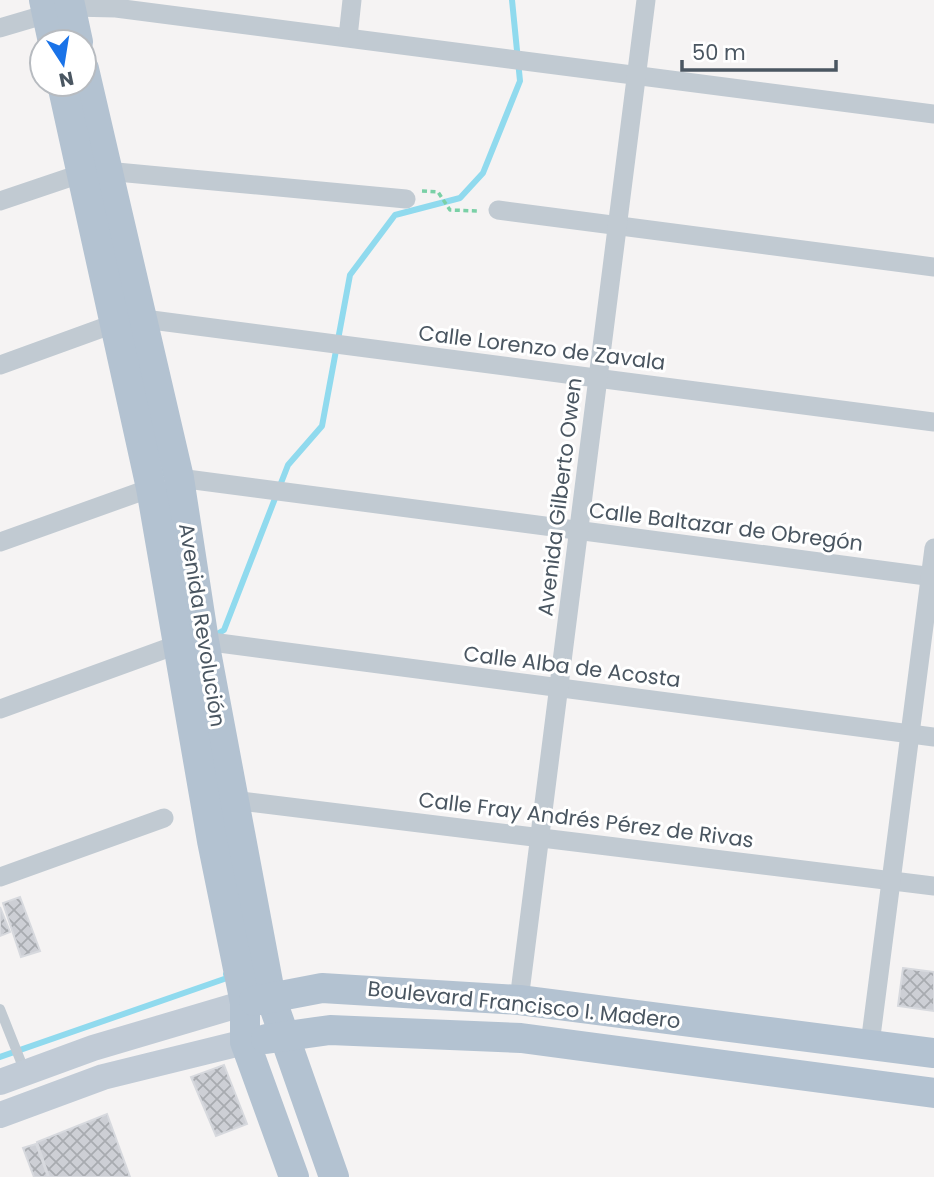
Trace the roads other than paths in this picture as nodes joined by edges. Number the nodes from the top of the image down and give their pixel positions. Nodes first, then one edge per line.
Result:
1 (352, 0) edge
2 (646, 0) edge
3 (57, 13) edge
4 (0, 28) edge
5 (68, 28) edge
6 (348, 37) junction
7 (636, 75) junction
8 (67, 98) edge
9 (87, 98) edge
10 (934, 114) edge
11 (93, 172) junction
12 (406, 199) dead end
13 (0, 201) edge
14 (498, 210) road end
15 (617, 226) junction
16 (934, 267) edge
17 (130, 321) junction
18 (0, 365) edge
19 (598, 379) junction
20 (934, 422) edge
21 (165, 483) junction
22 (579, 531) junction
23 (0, 542) edge
24 (934, 548) edge
25 (932, 577) edge
26 (191, 643) junction
27 (559, 688) junction
28 (0, 709) edge
29 (910, 734) junction
30 (934, 737) edge
31 (232, 800) junction
32 (164, 818) dead end
33 (540, 838) junction
34 (0, 877) edge
35 (891, 881) junction
36 (934, 886) edge
37 (519, 1000) junction
38 (258, 1001) junction
39 (1, 1009) edge
40 (285, 1036) junction
41 (245, 1042) junction
42 (870, 1044) junction
43 (934, 1054) edge
44 (25, 1072) junction
45 (0, 1082) edge
46 (934, 1093) edge
47 (0, 1115) edge
48 (294, 1177) edge
49 (334, 1177) edge

1 - 6 street
2 - 7 street, Avenida Gilberto Owen
3 - 4 street
3 - 5 main road
3 - 6 street
6 - 7 street
7 - 10 street
7 - 15 street, Avenida Gilberto Owen
8 - 11 main road, Avenida Revolución
9 - 11 main road, Avenida Revolución
11 - 12 street
11 - 13 street
11 - 17 main road, Avenida Revolución
14 - 15 street
15 - 16 street
15 - 19 street, Avenida Gilberto Owen
17 - 18 street, Calle Lorenzo de Zavala
17 - 19 street, Calle Lorenzo de Zavala
17 - 21 main road, Avenida Revolución
19 - 20 street, Calle Lorenzo de Zavala
19 - 22 street, Avenida Gilberto Owen
21 - 22 street, Calle Baltazar de Obregón
21 - 23 street, Calle Baltazar de Obregón
21 - 26 main road, Avenida Revolución
22 - 25 street, Calle Baltazar de Obregón
22 - 27 street, Avenida Gilberto Owen
24 - 25 street
25 - 29 street
26 - 27 street, Calle Alba de Acosta
26 - 28 street, Calle Alba de Acosta
26 - 31 main road, Avenida Revolución
26 - 38 main road, Avenida Revolución
27 - 29 street, Calle Alba de Acosta
27 - 33 street, Avenida Gilberto Owen
29 - 30 street, Calle Alba de Acosta
29 - 35 street
31 - 33 street, Calle Fray Andrés Pérez de Rivas
31 - 38 main road, Avenida Revolución
32 - 34 street
33 - 35 street, Calle Fray Andrés Pérez de Rivas
33 - 37 street, Avenida Gilberto Owen
35 - 36 street, Calle Fray Andrés Pérez de Rivas
35 - 42 street
37 - 38 main road, Boulevard Francisco I. Madero
37 - 42 main road, Boulevard Francisco I. Madero
38 - 40 main road, Avenida Revolución
38 - 41 main road, Avenida Revolución
38 - 44 main road, Boulevard Francisco I. Madero
39 - 44 lane
40 - 41 main road, Boulevard Francisco I. Madero
40 - 46 main road, Boulevard Francisco I. Madero
40 - 49 main road, Avenida Revolución
41 - 47 main road, Boulevard Francisco I. Madero
41 - 48 main road, Avenida Revolución
42 - 43 main road, Boulevard Francisco I. Madero
44 - 45 main road, Boulevard Francisco I. Madero

